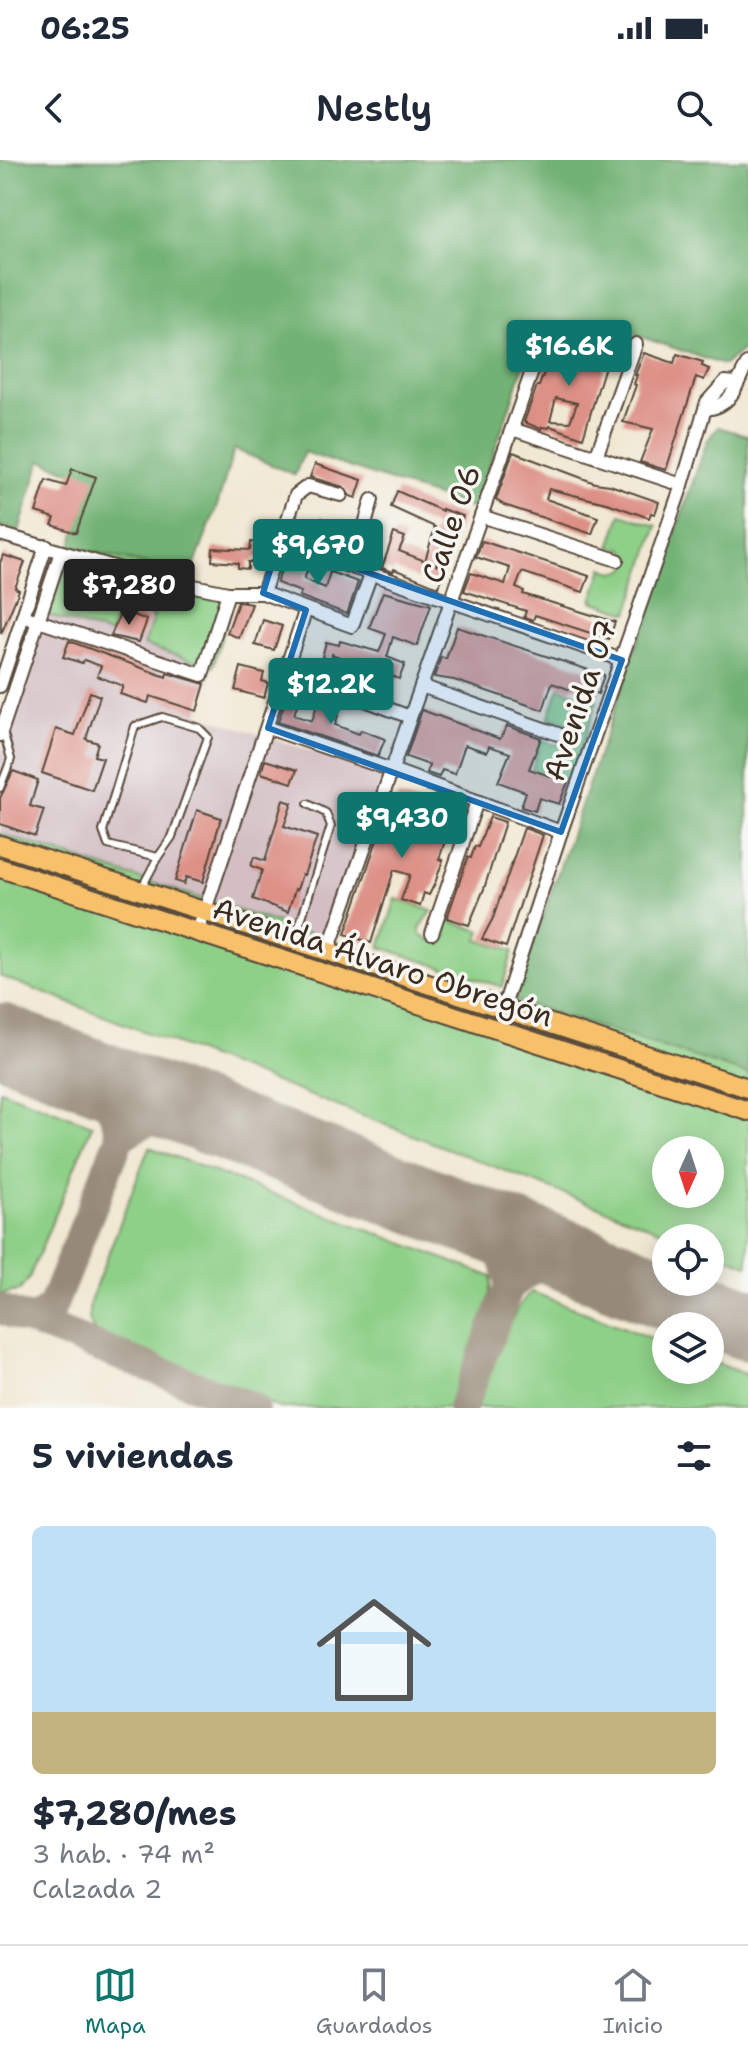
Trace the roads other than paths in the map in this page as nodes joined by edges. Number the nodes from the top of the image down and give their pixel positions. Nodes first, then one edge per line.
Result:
1 (543, 340) dead end
2 (636, 344) dead end
3 (748, 363) edge
4 (742, 379) edge
5 (512, 429) junction
6 (596, 457) junction
7 (682, 485) junction
8 (341, 495) dead end
9 (372, 500) dead end
10 (481, 516) junction
11 (0, 534) edge
12 (279, 542) junction
13 (46, 546) junction
14 (61, 552) junction
15 (617, 560) dead end
16 (353, 567) junction
17 (371, 574) junction
18 (228, 593) junction
19 (263, 593) junction
20 (451, 601) junction
21 (306, 609) junction
22 (23, 616) junction
23 (39, 620) junction
24 (622, 660) junction
25 (325, 685) dead end
26 (0, 686) edge
27 (421, 686) junction
28 (410, 717) junction
29 (268, 728) junction
30 (1, 732) edge
31 (558, 734) dead end
32 (392, 770) junction
33 (0, 788) edge
34 (477, 801) junction
35 (308, 804) dead end
36 (561, 832) junction
37 (0, 845) edge
38 (158, 857) junction
39 (0, 868) edge
40 (141, 890) junction
41 (205, 910) junction
42 (198, 931) junction
43 (432, 933) dead end
44 (295, 940) junction
45 (328, 951) junction
46 (503, 1009) junction
47 (748, 1088) edge
48 (748, 1111) edge

1 - 5 street, Calle 06
2 - 6 street
3 - 4 street
4 - 7 street, Avenida 07
5 - 6 street
5 - 10 street, Calle 06
6 - 7 street
7 - 24 street, Avenida 07
8 - 12 street
9 - 16 street
10 - 15 street
10 - 20 street, Calle 06
11 - 13 street
12 - 16 street
12 - 19 street
13 - 14 street
13 - 22 street
14 - 18 street
14 - 23 street
16 - 17 street
17 - 20 street
17 - 21 street
18 - 19 street
18 - 23 street
19 - 21 street
20 - 24 street
20 - 27 street, Calle 06
21 - 29 street
22 - 23 street
22 - 26 street
23 - 30 street
24 - 36 street, Avenida 07
25 - 28 street
27 - 28 street, Calle 06
27 - 31 street
28 - 32 street, Calle 06
29 - 32 street
29 - 41 street
30 - 33 lane
32 - 34 street
32 - 45 street, Calle 06
34 - 36 street
34 - 43 street
35 - 44 lane
36 - 46 street, Avenida 07
37 - 40 main road, Avenida Álvaro Obregón
38 - 38 lane
38 - 40 lane
39 - 42 main road, Avenida Álvaro Obregón
40 - 41 main road, Avenida Álvaro Obregón
41 - 42 street
41 - 44 main road, Avenida Álvaro Obregón
42 - 48 main road, Avenida Álvaro Obregón
44 - 45 main road, Avenida Álvaro Obregón
45 - 46 main road, Avenida Álvaro Obregón
46 - 47 main road, Avenida Álvaro Obregón

